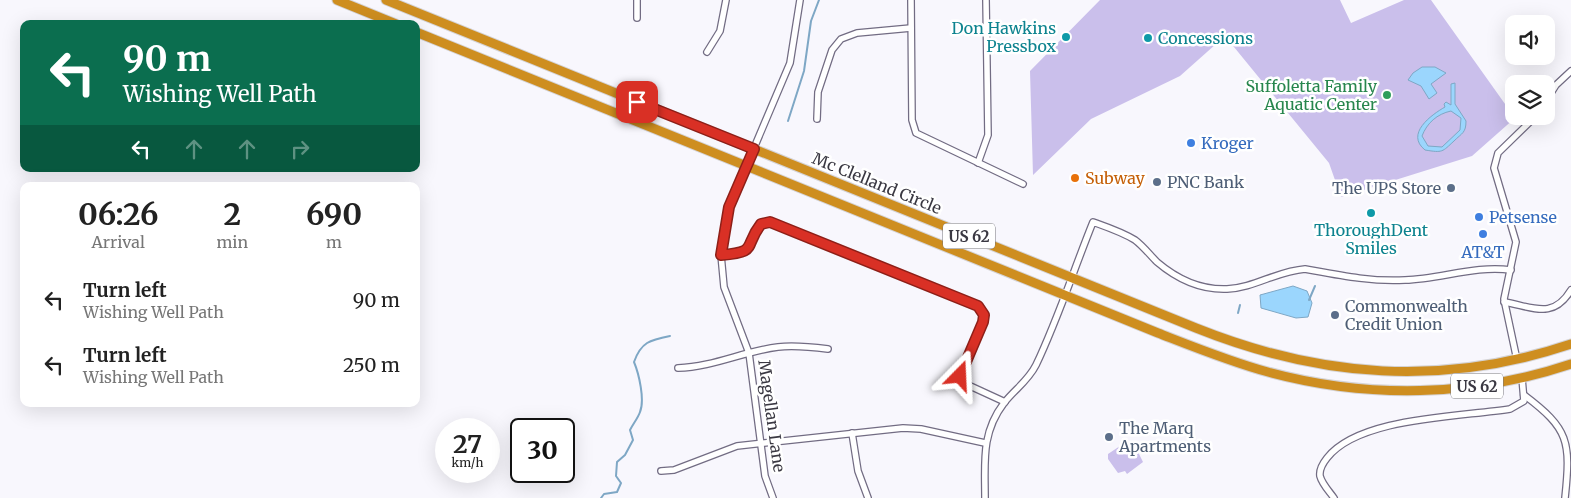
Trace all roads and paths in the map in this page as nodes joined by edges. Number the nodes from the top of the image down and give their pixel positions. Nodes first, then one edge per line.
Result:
1 (337, 0) edge
2 (386, 0) edge
3 (637, 0) edge
4 (726, 0) edge
5 (800, 0) edge
6 (911, 0) edge
7 (986, 0) edge
8 (636, 18) dead end
9 (386, 20) edge
10 (911, 28) junction
11 (420, 34) edge
12 (707, 52) dead end
13 (1571, 71) edge
14 (1555, 87) edge
15 (817, 120) dead end
16 (1527, 125) edge
17 (754, 149) junction
18 (978, 163) junction
19 (746, 166) junction
20 (1023, 184) dead end
21 (721, 255) junction
22 (1511, 270) junction
23 (1070, 277) junction
24 (1571, 290) edge
25 (1064, 294) junction
26 (1504, 302) junction
27 (1571, 344) edge
28 (828, 349) dead end
29 (749, 353) junction
30 (1517, 360) junction
31 (1571, 364) edge
32 (678, 368) dead end
33 (1522, 378) junction
34 (1524, 395) junction
35 (1005, 402) junction
36 (852, 433) junction
37 (761, 442) junction
38 (985, 443) junction
39 (661, 471) dead end
40 (773, 498) edge
41 (868, 498) edge
42 (985, 498) edge
43 (1334, 498) edge
44 (1565, 498) edge

1 - 9 highway
2 - 17 highway, Mc Clelland Circle / US 62
3 - 8 street
4 - 12 street
5 - 17 street, Magellan Lane
6 - 10 street
7 - 18 street
10 - 15 street
10 - 18 street
11 - 19 highway, Mc Clelland Circle / US 62
13 - 14 street
16 - 22 street
17 - 19 street, Magellan Lane
17 - 23 highway, Mc Clelland Circle / US 62
18 - 20 street
19 - 21 street, Magellan Lane
19 - 25 highway, Mc Clelland Circle / US 62
21 - 29 street, Magellan Lane
21 - 35 street
22 - 23 street
22 - 26 street
23 - 25 street
23 - 30 highway, Mc Clelland Circle / US 62
24 - 26 street
25 - 33 highway, Mc Clelland Circle / US 62
25 - 35 street
26 - 30 street
27 - 30 highway, Mc Clelland Circle / US 62
28 - 29 street
29 - 32 street
29 - 37 street, Magellan Lane
30 - 33 highway
31 - 33 highway, Mc Clelland Circle / US 62
33 - 34 street
34 - 43 street
34 - 44 street
35 - 38 street
36 - 37 street
36 - 38 street
36 - 41 street
37 - 39 street
37 - 40 street, Magellan Lane
38 - 42 street

